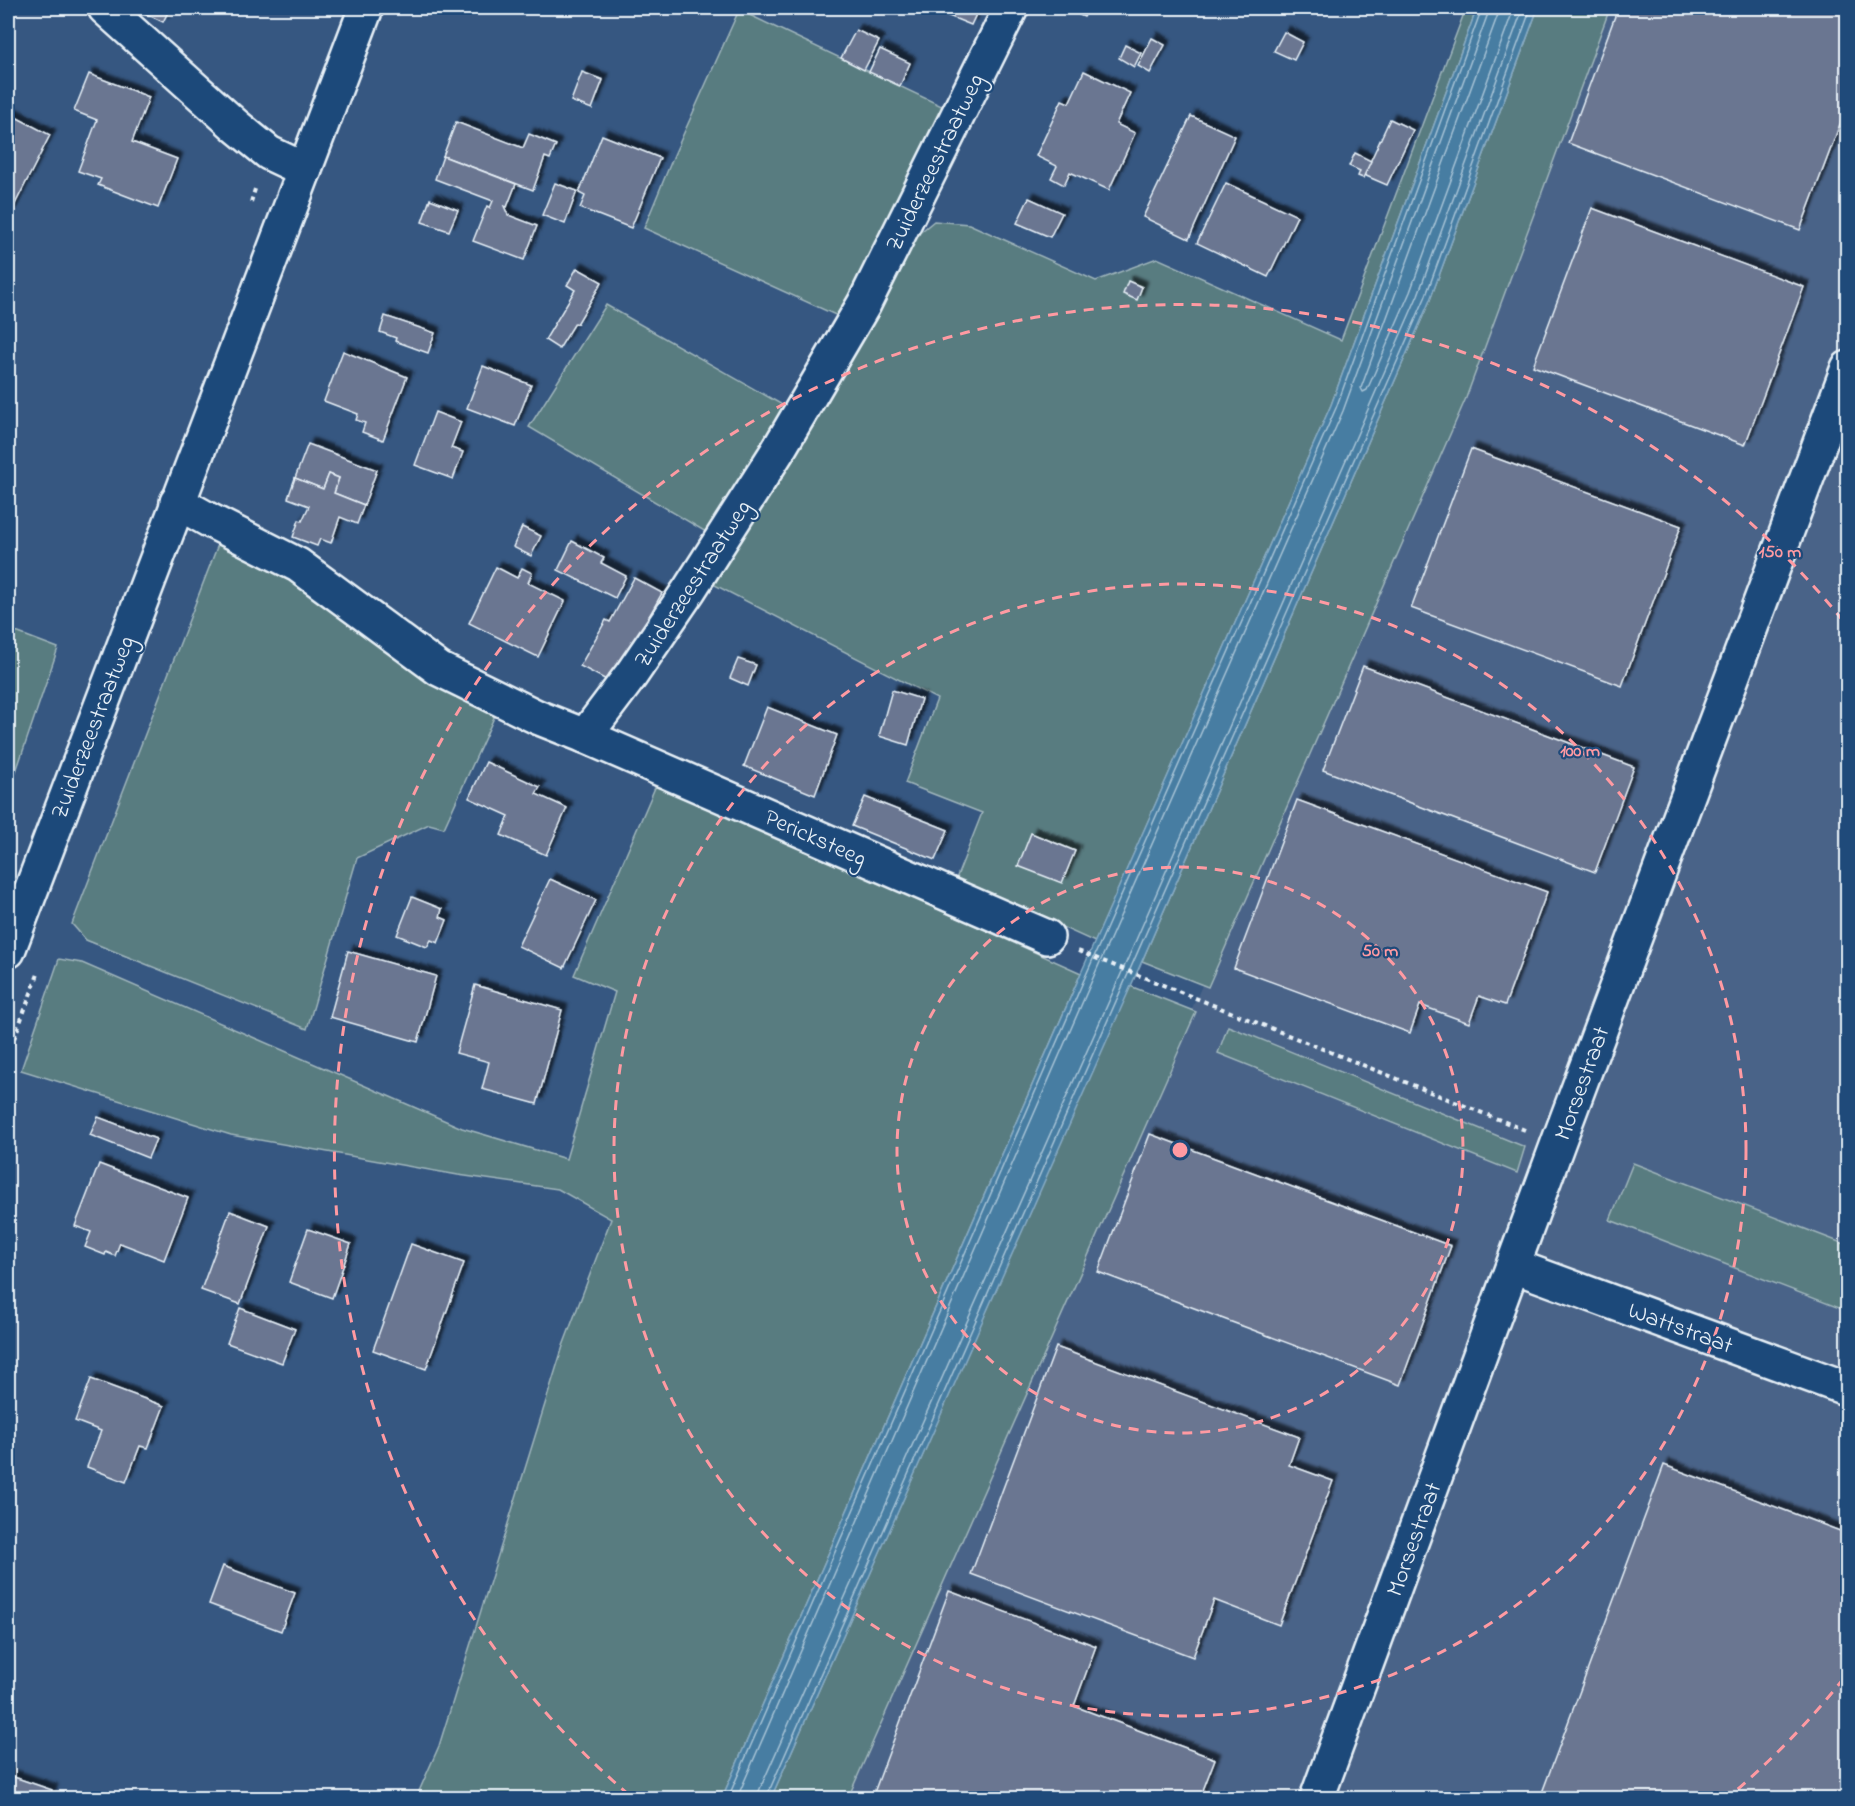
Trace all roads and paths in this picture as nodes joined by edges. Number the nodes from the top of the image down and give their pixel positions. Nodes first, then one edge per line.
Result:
1 (105, 8) edge
2 (366, 8) edge
3 (1011, 8) edge
4 (305, 170) junction
5 (1848, 368) edge
6 (177, 502) junction
7 (585, 736) junction
8 (1061, 943) joint
9 (8, 951) edge
10 (1558, 1143) junction
11 (1514, 1266) junction
12 (1848, 1389) edge
13 (1317, 1798) edge

1 - 4 street
2 - 4 street, Zuiderzeestraatweg
3 - 7 street, Zuiderzeestraatweg
4 - 6 street, Zuiderzeestraatweg
5 - 10 street, Morsestraat
6 - 7 street
6 - 9 street, Zuiderzeestraatweg
7 - 8 street, Pericksteeg
8 - 10 path
10 - 11 street, Morsestraat
11 - 12 street, Wattstraat
11 - 13 street, Morsestraat

